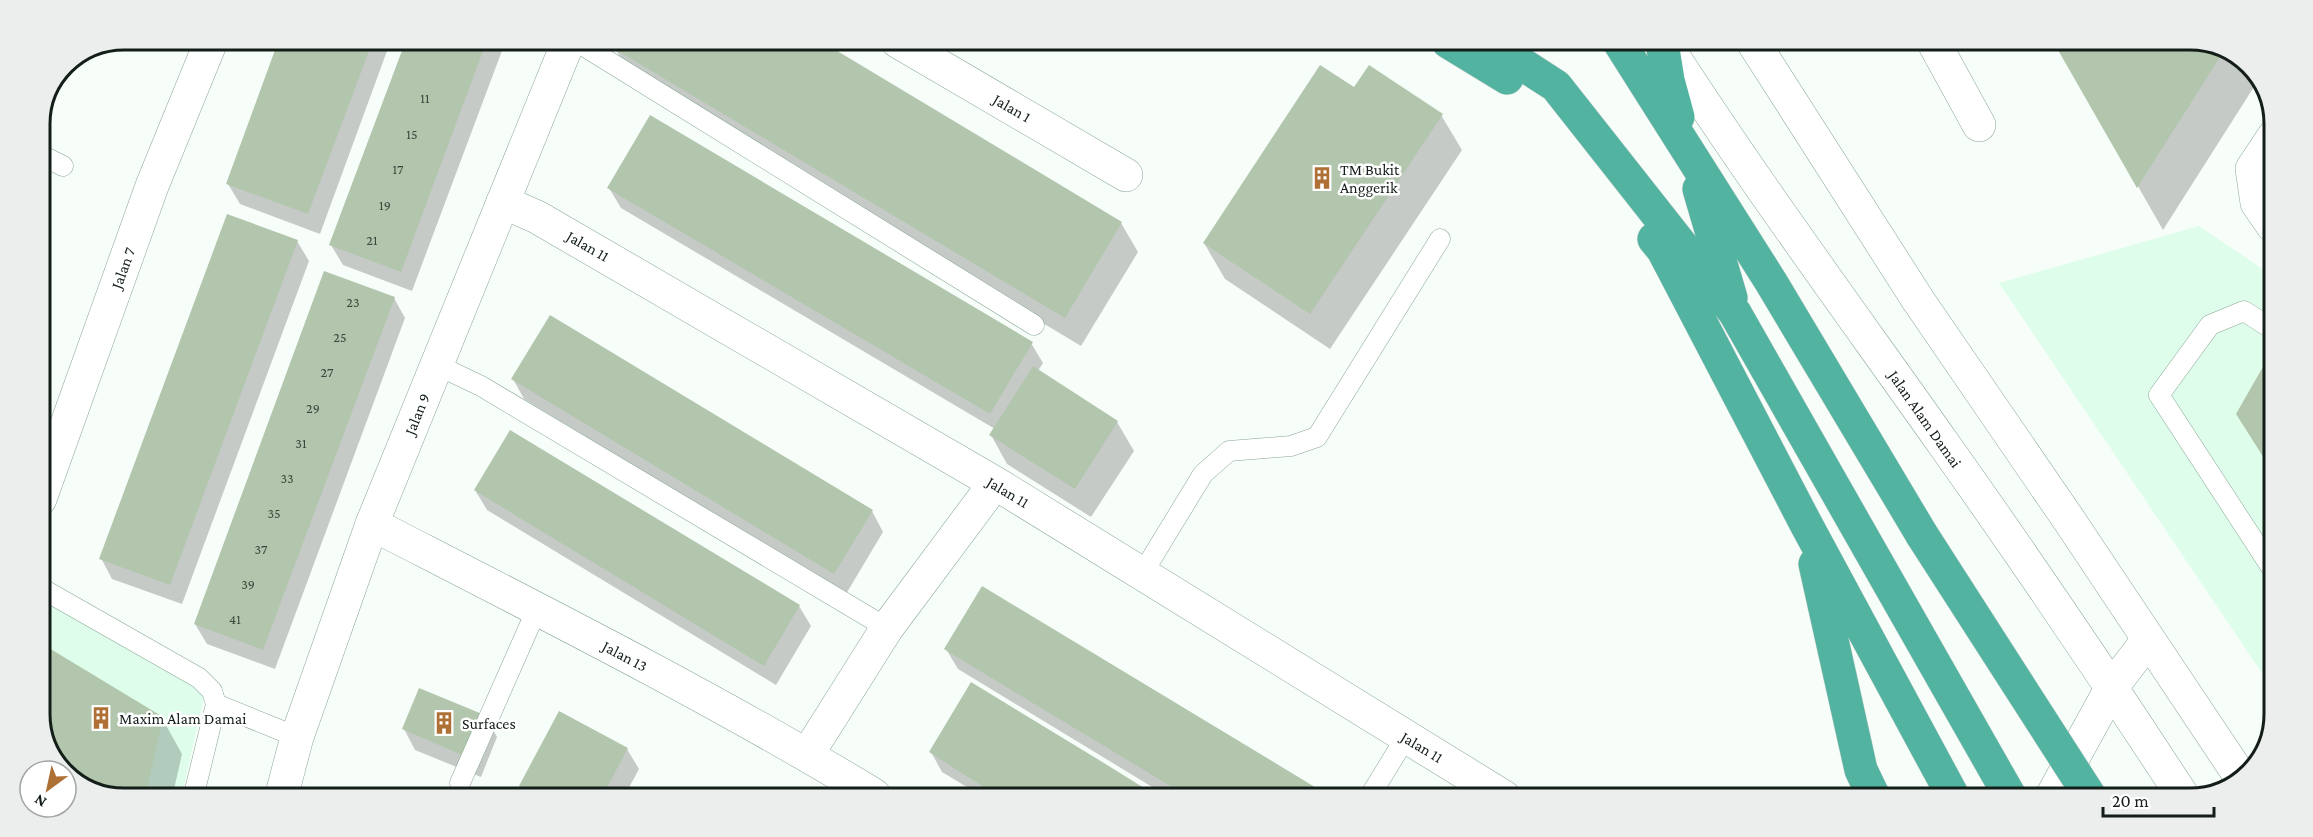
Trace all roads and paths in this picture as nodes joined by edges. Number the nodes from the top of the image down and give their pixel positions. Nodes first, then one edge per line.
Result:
1 (208, 50) edge
2 (565, 50) edge
3 (590, 50) edge
4 (912, 50) edge
5 (1461, 50) edge
6 (1500, 50) edge
7 (1624, 50) edge
8 (1664, 50) edge
9 (1668, 50) edge
10 (1758, 50) edge
11 (1938, 50) edge
12 (1979, 125) dead end
13 (2263, 152) edge
14 (50, 160) edge
15 (63, 166) dead end
16 (1126, 175) dead end
17 (503, 202) junction
18 (2263, 212) edge
19 (1440, 239) dead end
20 (1735, 313) junction
21 (2263, 323) edge
22 (1034, 325) dead end
23 (437, 365) junction
24 (50, 471) edge
25 (995, 483) junction
26 (372, 524) junction
27 (1806, 524) junction
28 (2264, 556) edge
29 (1142, 574) junction
30 (50, 593) edge
31 (537, 609) junction
32 (887, 628) junction
33 (2148, 639) junction
34 (2112, 687) junction
35 (216, 704) junction
36 (297, 736) junction
37 (1406, 737) junction
38 (807, 755) junction
39 (2236, 770) edge
40 (460, 783) dead end
41 (195, 788) edge
42 (284, 788) edge
43 (862, 788) edge
44 (1375, 788) edge
45 (1491, 788) edge
46 (1870, 788) edge
47 (1949, 788) edge
48 (2005, 788) edge
49 (2056, 788) edge
50 (2085, 788) edge
51 (2178, 788) edge

1 - 24 street, Jalan 7
2 - 17 street, Jalan 9
3 - 22 lane
4 - 16 street, Jalan 1
5 - 27 highway
6 - 20 highway
7 - 50 highway, bridge
8 - 20 highway
9 - 34 street, Jalan Alam Damai
10 - 33 street
11 - 12 street
13 - 18 street
14 - 15 lane
17 - 23 street, Jalan 9
17 - 25 street, Jalan 11
19 - 29 lane
20 - 48 highway
21 - 28 lane
23 - 26 street, Jalan 9
23 - 32 lane
25 - 29 street, Jalan 11
25 - 32 street
26 - 31 street, Jalan 13
26 - 36 street, Jalan 9
27 - 46 highway
27 - 47 highway
29 - 37 street, Jalan 11
30 - 35 lane
31 - 38 street, Jalan 13
31 - 40 lane
32 - 38 street
33 - 34 street
33 - 39 street
34 - 49 street
34 - 51 street, Jalan Alam Damai
35 - 36 lane
35 - 41 lane
36 - 42 street, Jalan 9
37 - 44 lane
37 - 45 street, Jalan 11
38 - 43 street, Jalan 13

